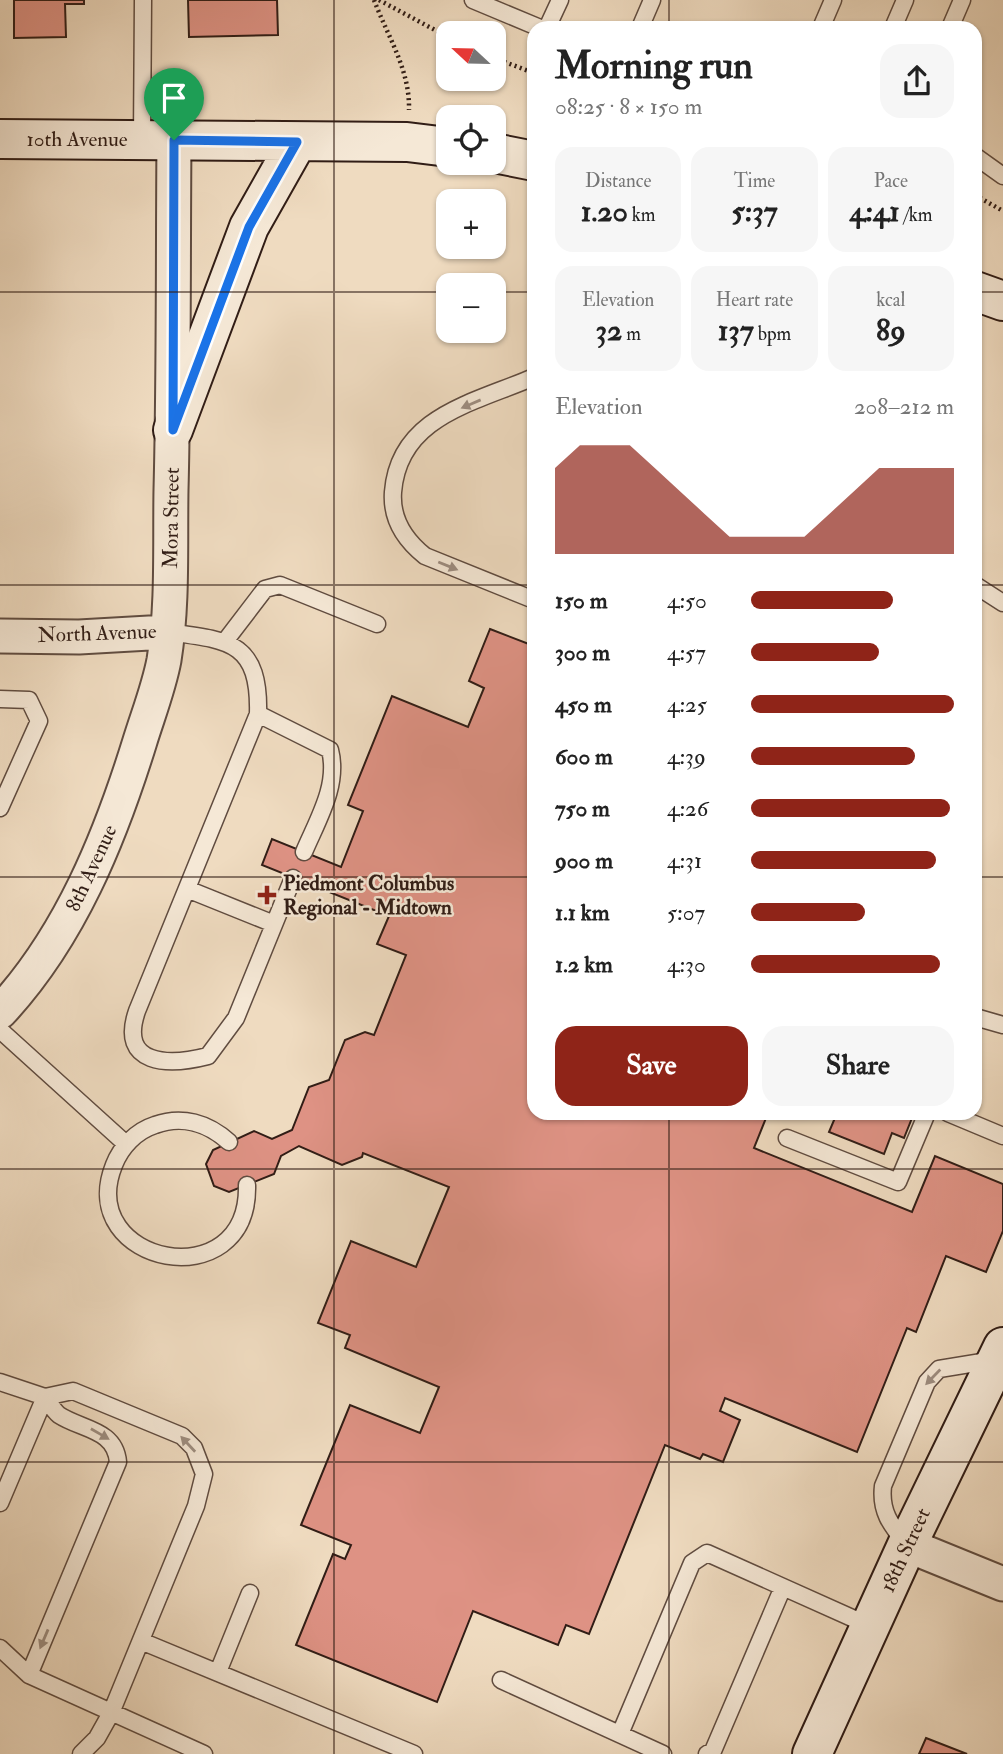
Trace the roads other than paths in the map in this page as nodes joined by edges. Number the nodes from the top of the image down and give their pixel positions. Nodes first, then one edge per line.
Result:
1 (143, 0) edge
2 (473, 0) edge
3 (560, 0) edge
4 (652, 0) edge
5 (833, 0) edge
6 (905, 0) edge
7 (962, 0) edge
8 (550, 21) edge
9 (643, 21) edge
10 (824, 21) edge
11 (896, 21) edge
12 (953, 21) edge
13 (527, 23) edge
14 (0, 139) edge
15 (158, 140) junction
16 (297, 142) junction
17 (436, 146) edge
18 (506, 155) edge
19 (527, 160) edge
20 (982, 161) edge
21 (1003, 176) edge
22 (982, 294) edge
23 (1003, 301) edge
24 (527, 380) edge
25 (173, 430) junction
26 (982, 590) edge
27 (527, 597) edge
28 (1003, 603) edge
29 (377, 624) dead end
30 (166, 632) junction
31 (0, 636) edge
32 (226, 640) junction
33 (0, 699) edge
34 (150, 708) joint
35 (258, 714) junction
36 (0, 808) edge
37 (304, 852) dead end
38 (293, 878) dead end
39 (187, 890) junction
40 (274, 924) junction
41 (0, 1012) edge
42 (982, 1019) edge
43 (1003, 1025) edge
44 (0, 1030) edge
45 (924, 1120) edge
46 (965, 1120) edge
47 (1003, 1136) edge
48 (787, 1138) dead end
49 (229, 1142) dead end
50 (126, 1144) junction
51 (247, 1185) dead end
52 (1001, 1356) edge
53 (0, 1382) edge
54 (45, 1397) junction
55 (0, 1503) edge
56 (907, 1545) junction
57 (1003, 1584) edge
58 (783, 1587) junction
59 (250, 1593) dead end
60 (870, 1626) junction
61 (141, 1641) junction
62 (0, 1648) edge
63 (218, 1672) junction
64 (29, 1675) junction
65 (501, 1680) dead end
66 (111, 1713) junction
67 (620, 1734) junction
68 (201, 1753) edge
69 (81, 1754) edge
70 (414, 1754) edge
71 (663, 1754) edge
72 (707, 1754) edge
73 (812, 1754) edge

1 - 15 lane
2 - 13 lane
3 - 8 lane
4 - 9 lane
5 - 10 lane
6 - 11 lane
7 - 12 lane
14 - 15 main road, 10th Avenue
15 - 16 main road, 10th Avenue
15 - 25 street, Mora Street
16 - 17 main road, 10th Avenue
16 - 25 main road
18 - 19 main road
20 - 21 lane
22 - 23 main road
24 -> 27 lane
25 - 30 street, Mora Street
26 - 28 lane
29 - 32 lane
30 - 31 street, North Avenue
30 - 32 lane
30 - 34 street, Mora Street
32 - 35 lane
33 - 36 lane
34 - 41 street, 8th Avenue
35 - 37 lane
35 - 39 lane
38 - 40 lane
39 - 40 lane
39 - 40 lane
42 - 43 lane
44 - 50 lane
45 - 48 lane
46 - 47 lane
49 - 50 lane
50 - 51 lane
52 - 56 main road, 18th Street
52 -> 56 lane
53 - 54 lane
54 - 55 lane
61 -> 54 lane
54 -> 64 lane
56 - 57 street
56 - 60 main road, 18th Street
58 - 60 lane
58 - 67 lane
58 - 72 lane
59 - 63 lane
60 - 73 main road, 18th Street
61 - 63 lane
61 - 66 lane
62 - 64 lane
63 - 70 lane
64 - 66 lane
65 - 67 lane
66 - 68 lane
66 - 69 lane
67 - 71 lane

